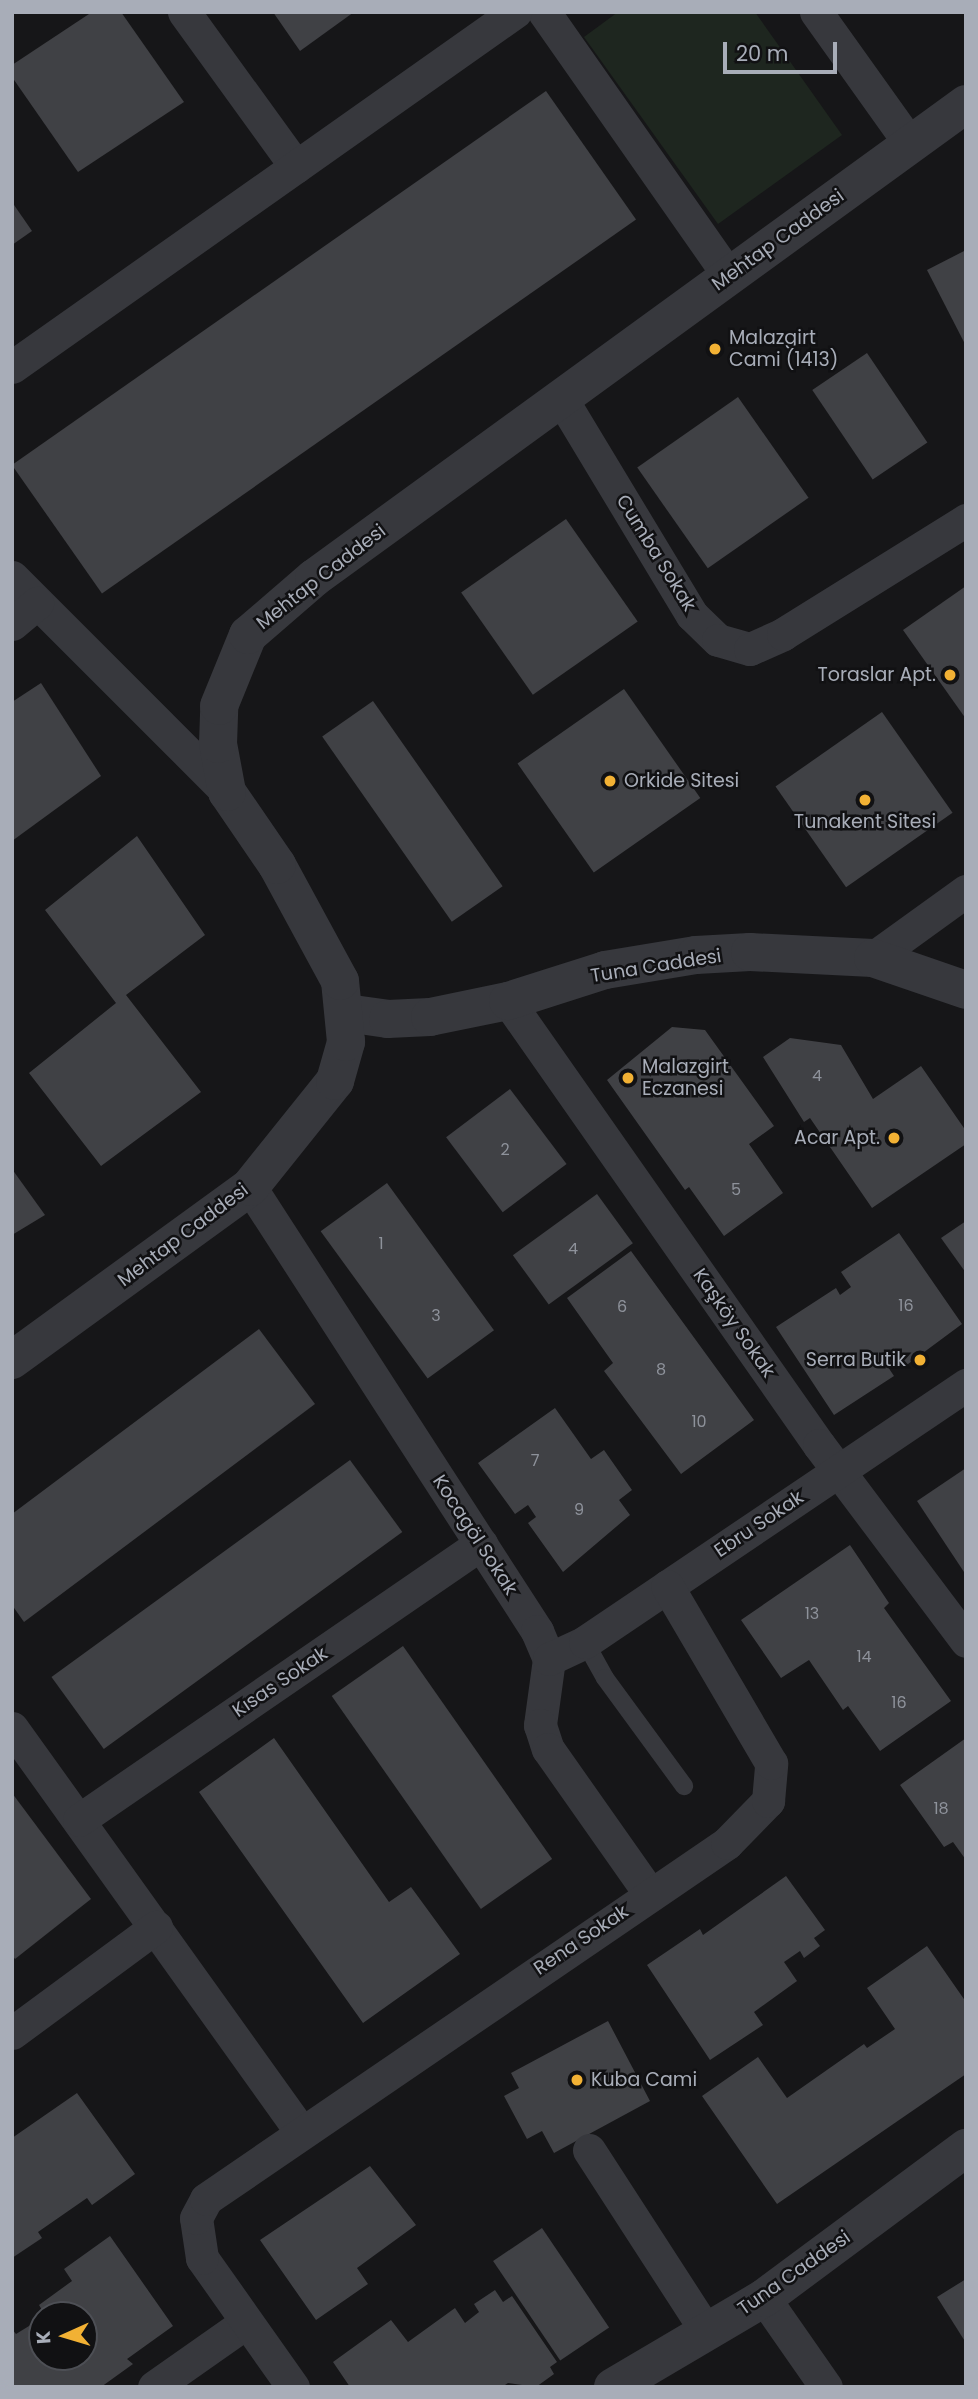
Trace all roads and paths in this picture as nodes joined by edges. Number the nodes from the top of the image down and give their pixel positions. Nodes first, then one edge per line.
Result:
1 (184, 12) edge
2 (515, 12) edge
3 (544, 12) edge
4 (816, 12) edge
5 (966, 104) edge
6 (910, 144) junction
7 (296, 167) junction
8 (729, 276) junction
9 (12, 367) edge
10 (561, 397) junction
11 (966, 520) edge
12 (12, 578) edge
13 (37, 603) junction
14 (12, 624) edge
15 (227, 792) junction
16 (966, 891) edge
17 (873, 958) junction
18 (966, 990) edge
19 (508, 1001) junction
20 (346, 1013) junction
21 (250, 1187) junction
22 (12, 1360) edge
23 (966, 1385) edge
24 (841, 1469) junction
25 (481, 1544) junction
26 (667, 1586) junction
27 (966, 1641) edge
28 (585, 1642) junction
29 (549, 1659) junction
30 (12, 1728) edge
31 (684, 1786) dead end
32 (79, 1820) junction
33 (650, 1894) junction
34 (156, 1927) junction
35 (12, 2033) edge
36 (301, 2131) junction
37 (966, 2148) edge
38 (589, 2150) dead end
39 (764, 2298) junction
40 (245, 2323) junction
41 (706, 2331) junction
42 (154, 2387) edge
43 (293, 2387) edge
44 (613, 2387) edge
45 (826, 2387) edge

1 - 7 street
2 - 7 street
3 - 8 street
4 - 6 street
5 - 6 street, Mehtap Caddesi
6 - 8 street, Mehtap Caddesi
7 - 9 street
8 - 10 street, Mehtap Caddesi
10 - 11 street, Cumba Sokak
10 - 15 street, Mehtap Caddesi
12 - 13 street
13 - 14 street
13 - 15 street
15 - 20 street, Mehtap Caddesi
16 - 17 street
17 - 18 street, Tuna Caddesi
17 - 19 street, Tuna Caddesi
19 - 20 street, Tuna Caddesi
19 - 24 street, Kaşköy Sokak
20 - 21 street, Mehtap Caddesi
21 - 22 street, Mehtap Caddesi
21 - 25 street, Kocagöl Sokak
23 - 24 street, Ebru Sokak
24 - 26 street, Ebru Sokak
24 - 27 street, Kaşköy Sokak
25 - 29 street, Kocagöl Sokak
25 - 32 street, Kısas Sokak
26 - 28 street, Ebru Sokak
26 - 33 street, Rena Sokak
28 - 29 street, Ebru Sokak
28 - 31 lane
29 - 33 street
30 - 32 street
32 - 34 street
33 - 36 street, Rena Sokak
34 - 35 street
34 - 36 street
36 - 40 street, Rena Sokak
37 - 39 street, Tuna Caddesi
38 - 41 street
39 - 41 street, Tuna Caddesi
39 - 45 street
40 - 42 street
40 - 43 street
41 - 44 street, Tuna Caddesi

